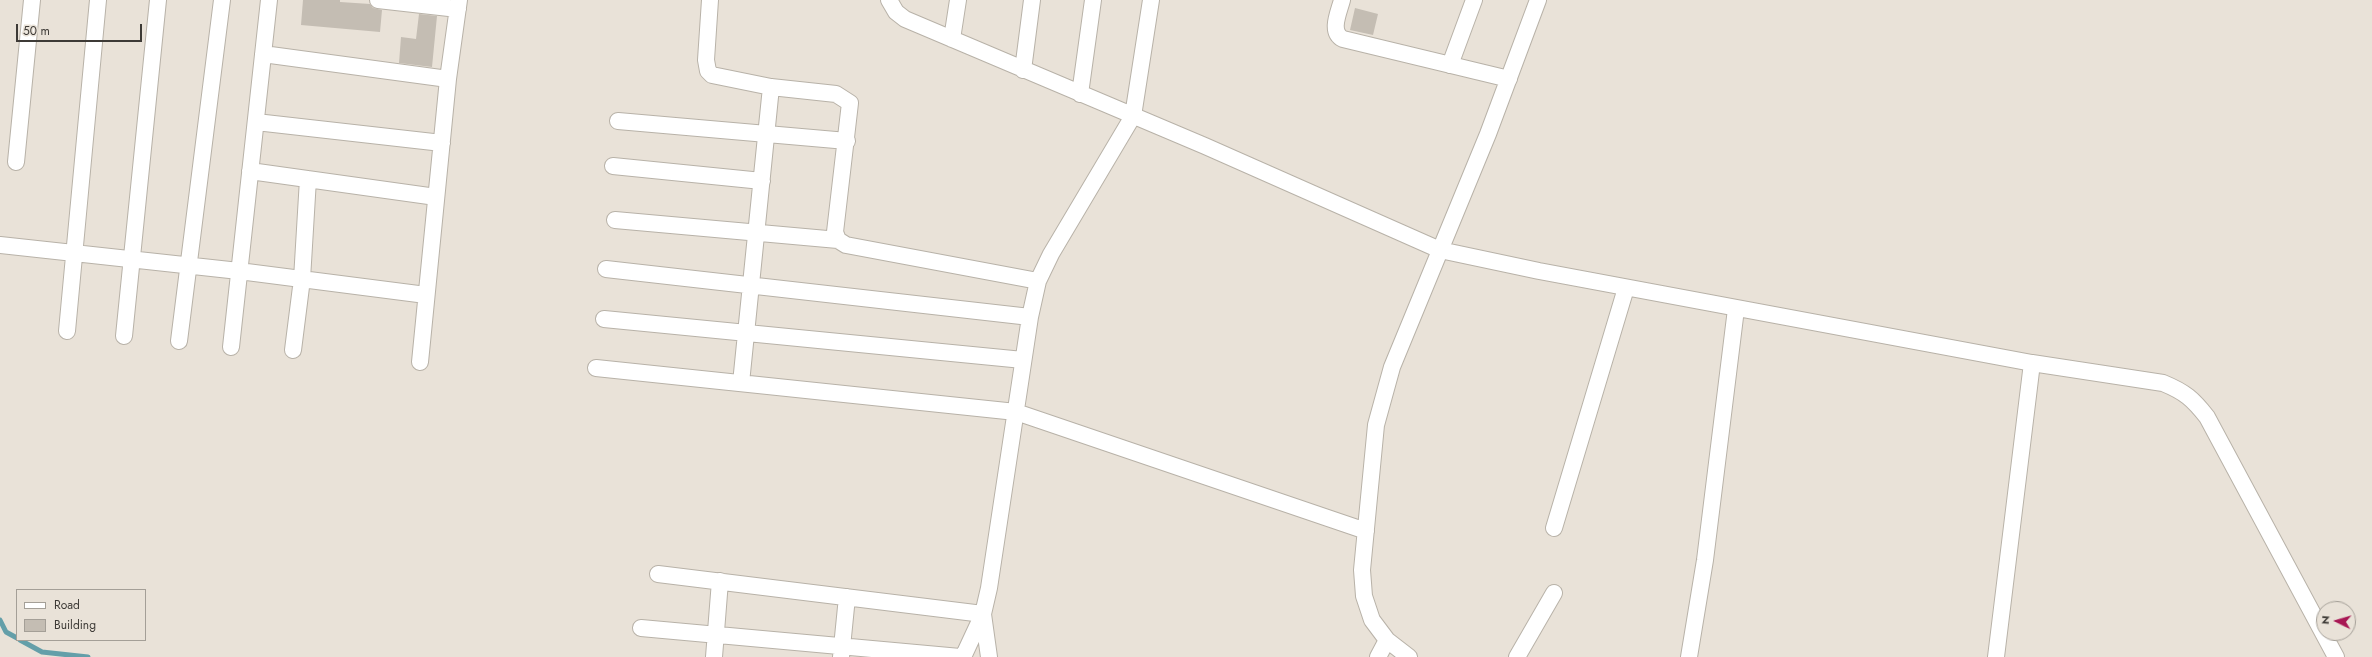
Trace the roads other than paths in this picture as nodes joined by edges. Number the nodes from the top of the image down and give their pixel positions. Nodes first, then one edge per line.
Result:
1 (32, 0) edge
2 (98, 0) edge
3 (158, 0) edge
4 (222, 0) edge
5 (269, 0) edge
6 (378, 0) edge
7 (710, 0) edge
8 (889, 0) edge
9 (958, 0) edge
10 (1032, 0) edge
11 (1093, 0) edge
12 (1152, 0) edge
13 (1342, 0) edge
14 (1474, 0) edge
15 (1538, 0) edge
16 (458, 4) edge
17 (952, 39) junction
18 (263, 54) junction
19 (1450, 65) junction
20 (1023, 70) junction
21 (448, 79) junction
22 (1509, 79) junction
23 (771, 86) junction
24 (1080, 94) junction
25 (1133, 116) junction
26 (618, 121) dead end
27 (256, 122) junction
28 (767, 134) junction
29 (846, 141) junction
30 (442, 143) junction
31 (16, 162) dead end
32 (613, 166) dead end
33 (250, 172) junction
34 (308, 179) junction
35 (762, 181) junction
36 (436, 197) junction
37 (615, 220) dead end
38 (756, 233) junction
39 (838, 240) junction
40 (0, 245) edge
41 (1440, 250) junction
42 (73, 252) junction
43 (132, 258) junction
44 (187, 266) junction
45 (606, 269) dead end
46 (239, 271) junction
47 (302, 279) junction
48 (1038, 281) junction
49 (752, 287) junction
50 (1626, 288) junction
51 (426, 295) junction
52 (1736, 309) junction
53 (1030, 317) junction
54 (604, 319) dead end
55 (67, 331) dead end
56 (746, 333) junction
57 (124, 336) dead end
58 (179, 341) dead end
59 (231, 347) dead end
60 (293, 350) dead end
61 (1023, 360) junction
62 (420, 362) dead end
63 (2032, 363) junction
64 (596, 368) dead end
65 (741, 383) junction
66 (1016, 412) junction
67 (1554, 528) dead end
68 (1366, 530) junction
69 (658, 574) dead end
70 (720, 581) junction
71 (1554, 593) dead end
72 (847, 597) junction
73 (983, 614) junction
74 (641, 628) dead end
75 (716, 634) junction
76 (1387, 640) junction
77 (841, 651) edge
78 (714, 657) edge
79 (960, 657) edge
80 (963, 657) edge
81 (989, 657) edge
82 (1378, 657) edge
83 (1409, 657) edge
84 (1517, 657) edge
85 (1689, 657) edge
86 (1996, 657) edge
87 (2336, 657) edge

1 - 31 street
2 - 42 street
3 - 43 street
4 - 44 street
5 - 18 street
6 - 16 street
7 - 23 street
8 - 17 street
9 - 17 street
10 - 20 street
11 - 24 street
12 - 25 street
13 - 19 street
14 - 19 street
15 - 22 street
16 - 21 street
17 - 20 street
18 - 21 street
18 - 27 street
19 - 22 street
20 - 24 street
21 - 30 street
22 - 41 street
23 - 28 street
23 - 29 street
24 - 25 street
25 - 41 street
25 - 48 street
26 - 28 street
27 - 30 street
27 - 33 street
28 - 29 street
28 - 35 street
29 - 39 street
30 - 36 street
32 - 35 street
33 - 34 street
33 - 46 street
34 - 36 street
34 - 47 street
35 - 38 street
36 - 51 street
37 - 38 street
38 - 39 street
38 - 49 street
39 - 48 street
40 - 42 street
41 - 50 street
41 - 68 street
42 - 43 street
42 - 55 street
43 - 44 street
43 - 57 street
44 - 46 street
44 - 58 street
45 - 49 street
46 - 47 street
46 - 59 street
47 - 51 street
47 - 60 street
48 - 53 street
49 - 53 street
49 - 56 street
50 - 52 street
50 - 67 street
51 - 62 street
52 - 63 street
52 - 85 street
53 - 61 street
54 - 56 street
56 - 61 street
56 - 65 street
61 - 66 street
63 - 86 street
63 - 87 street
64 - 65 street
65 - 66 street
66 - 68 street
66 - 73 street
68 - 76 street
69 - 70 street
70 - 72 street
70 - 75 street
71 - 84 street
72 - 73 street
72 - 77 street
73 - 80 street
73 - 81 street
74 - 75 street
75 - 77 street
75 - 78 street
76 - 82 street
76 - 83 street
77 - 79 street

